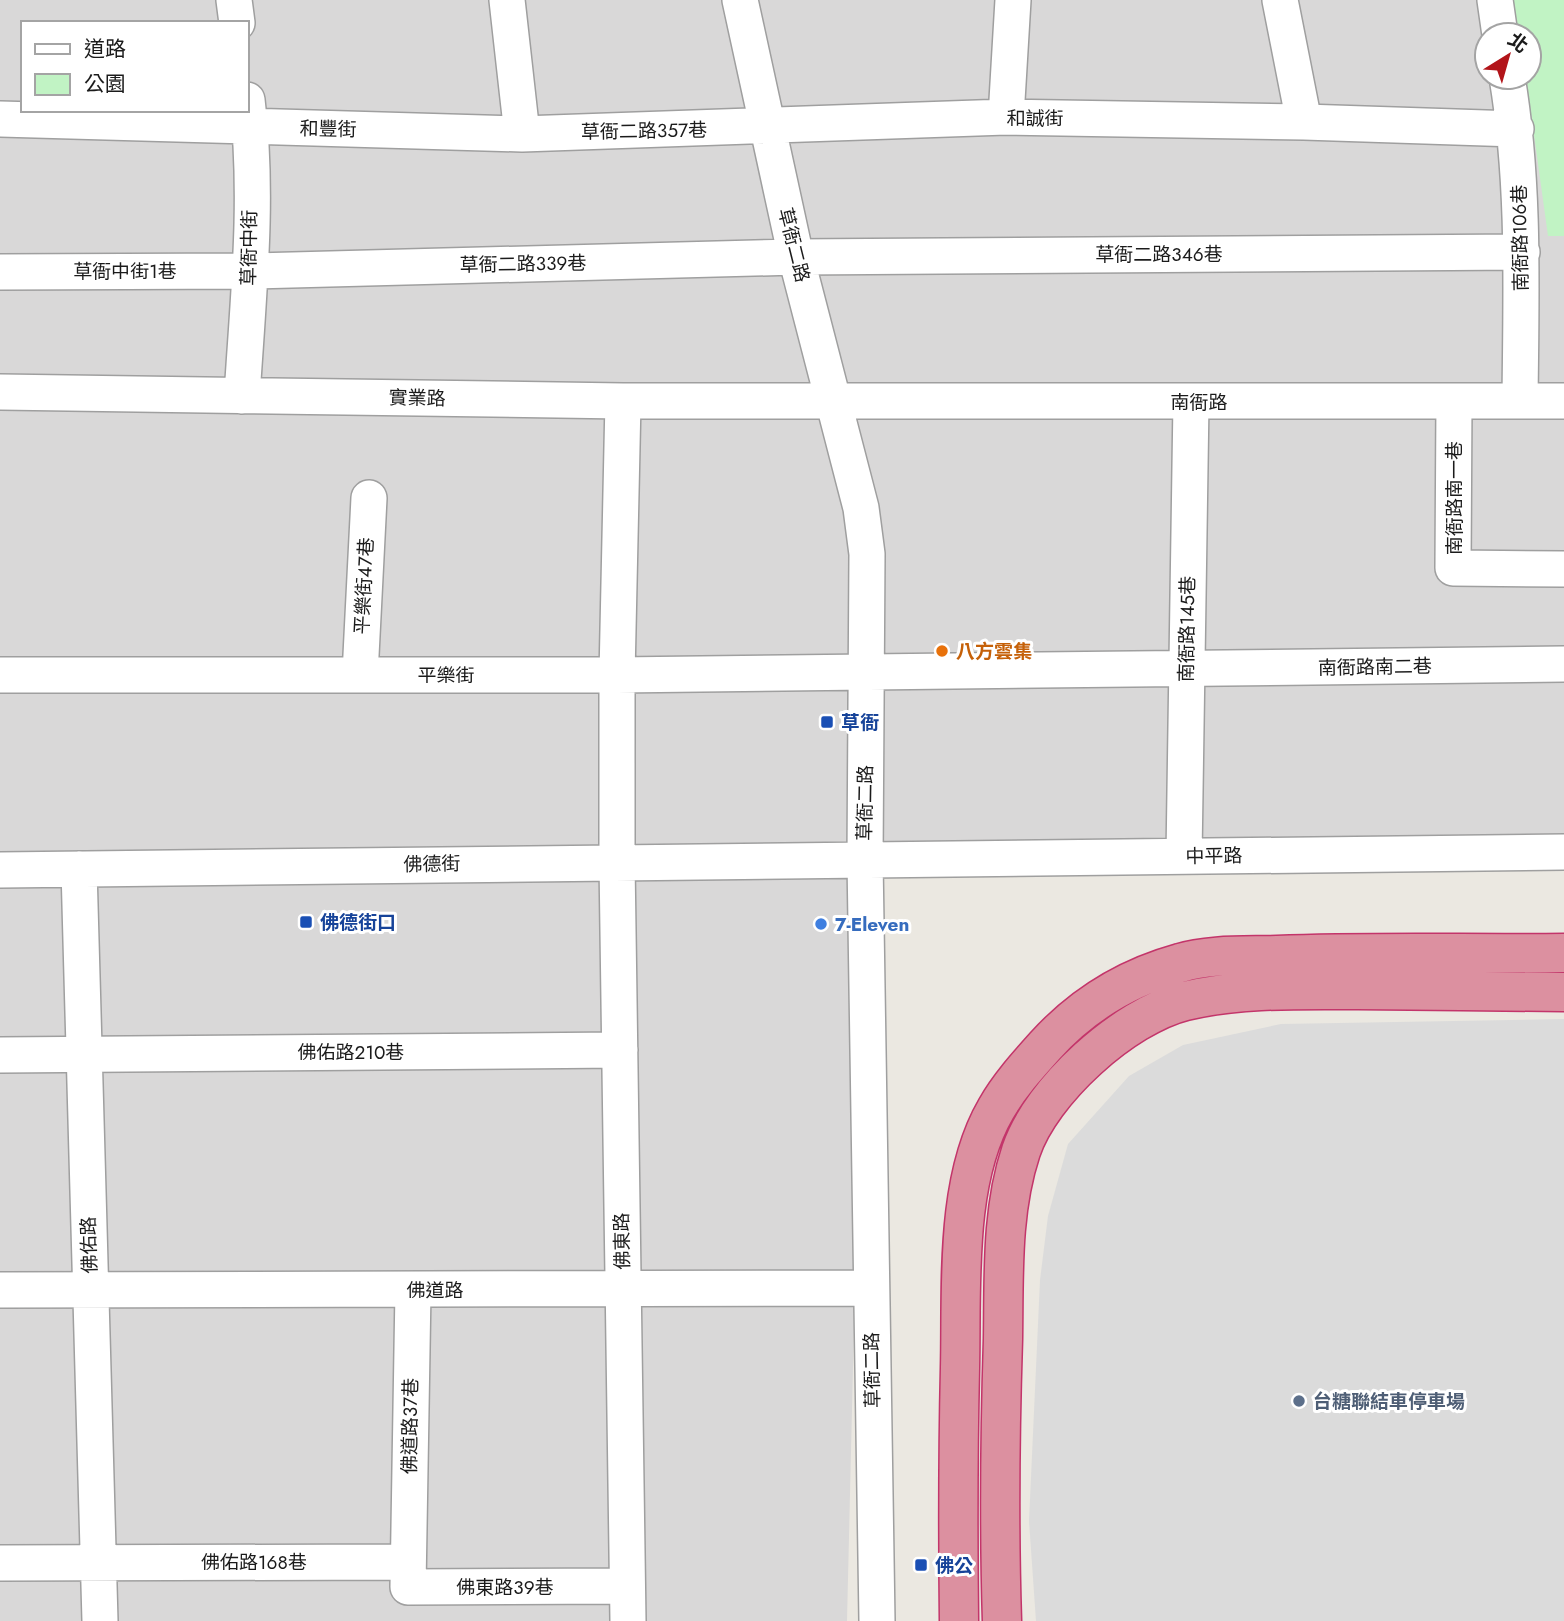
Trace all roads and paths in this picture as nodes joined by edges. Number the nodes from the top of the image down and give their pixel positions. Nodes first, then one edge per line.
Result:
1 (234, 0) edge
2 (507, 0) edge
3 (740, 0) edge
4 (1013, 0) edge
5 (1280, 0) edge
6 (1495, 0) edge
7 (237, 21) edge
8 (1498, 21) edge
9 (1509, 91) edge
10 (248, 114) edge
11 (1006, 117) junction
12 (0, 119) edge
13 (1304, 122) junction
14 (766, 128) junction
15 (1516, 129) junction
16 (522, 134) junction
17 (1522, 252) junction
18 (796, 257) junction
19 (250, 271) junction
20 (0, 272) edge
21 (0, 392) edge
22 (242, 396) junction
23 (623, 401) junction
24 (834, 401) junction
25 (1454, 401) junction
26 (1520, 401) junction
27 (1564, 401) edge
28 (1191, 402) junction
29 (369, 498) dead end
30 (1564, 569) edge
31 (1564, 664) edge
32 (1187, 669) junction
33 (867, 672) junction
34 (0, 675) edge
35 (360, 675) junction
36 (617, 675) junction
37 (1564, 852) edge
38 (1184, 856) junction
39 (865, 860) junction
40 (617, 862) junction
41 (79, 869) junction
42 (0, 870) edge
43 (1564, 953) edge
44 (1564, 992) edge
45 (620, 1050) junction
46 (0, 1055) edge
47 (83, 1055) junction
48 (870, 1288) junction
49 (623, 1289) junction
50 (0, 1290) edge
51 (91, 1290) junction
52 (413, 1290) junction
53 (99, 1562) junction
54 (408, 1562) junction
55 (0, 1563) edge
56 (627, 1586) junction
57 (100, 1621) edge
58 (628, 1621) edge
59 (877, 1621) edge
60 (959, 1621) edge
61 (1002, 1621) edge

1 - 7 street
2 - 16 street
3 - 14 street, 草衙二路
4 - 11 street
5 - 13 street
6 - 8 street
9 - 15 street, 南衙路106巷
10 - 12 street, 和豐街
10 - 16 street, 和豐街
10 - 19 street, 草衙中街
11 - 13 street, 和誠街
11 - 14 street, 和誠街
13 - 15 street, 和誠街
14 - 16 street, 草衙二路357巷
14 - 18 street, 草衙二路
15 - 17 street, 南衙路106巷
17 - 18 street, 草衙二路346巷
17 - 26 street, 南衙路106巷
18 - 19 street, 草衙二路339巷
18 - 24 street, 草衙二路
19 - 20 street, 草衙中街1巷
19 - 22 street, 草衙中街
21 - 22 street, 實業路
22 - 23 street, 實業路
23 - 24 street, 實業路
23 - 36 street
24 - 28 street, 南衙路
24 - 33 street, 草衙二路
25 - 26 street, 南衙路
25 - 28 street, 南衙路
25 - 30 street, 南衙路南一巷
26 - 27 street, 南衙路
28 - 32 street, 南衙路145巷
29 - 35 street, 平樂街47巷
31 - 32 street, 南衙路南二巷
32 - 33 street, 南衙路南二巷
32 - 38 street, 南衙路145巷
33 - 36 street, 平樂街
33 - 39 street, 草衙二路
34 - 35 street, 平樂街
35 - 36 street, 平樂街
36 - 40 street, 佛東路
37 - 38 street, 中平路
38 - 39 street, 中平路
39 - 40 street, 佛德街
39 - 48 street, 草衙二路
40 - 41 street, 佛德街
40 - 45 street, 佛東路
41 - 42 street, 佛德街
41 - 47 street, 佛佑路
43 - 60 highway
44 - 61 highway
45 - 47 street, 佛佑路210巷
45 - 49 street, 佛東路
46 - 47 street, 佛佑路210巷
47 - 51 street, 佛佑路
48 - 49 street, 佛道路
48 - 59 street, 草衙二路
49 - 52 street, 佛道路
49 - 56 street, 佛東路
50 - 51 street, 佛道路
51 - 52 street, 佛道路
51 - 53 street, 佛佑路
52 - 54 street, 佛道路37巷
53 - 54 street, 佛佑路168巷
53 - 55 street, 佛佑路168巷
53 - 57 street, 佛佑路
54 - 56 street, 佛東路39巷
56 - 58 street, 佛東路

